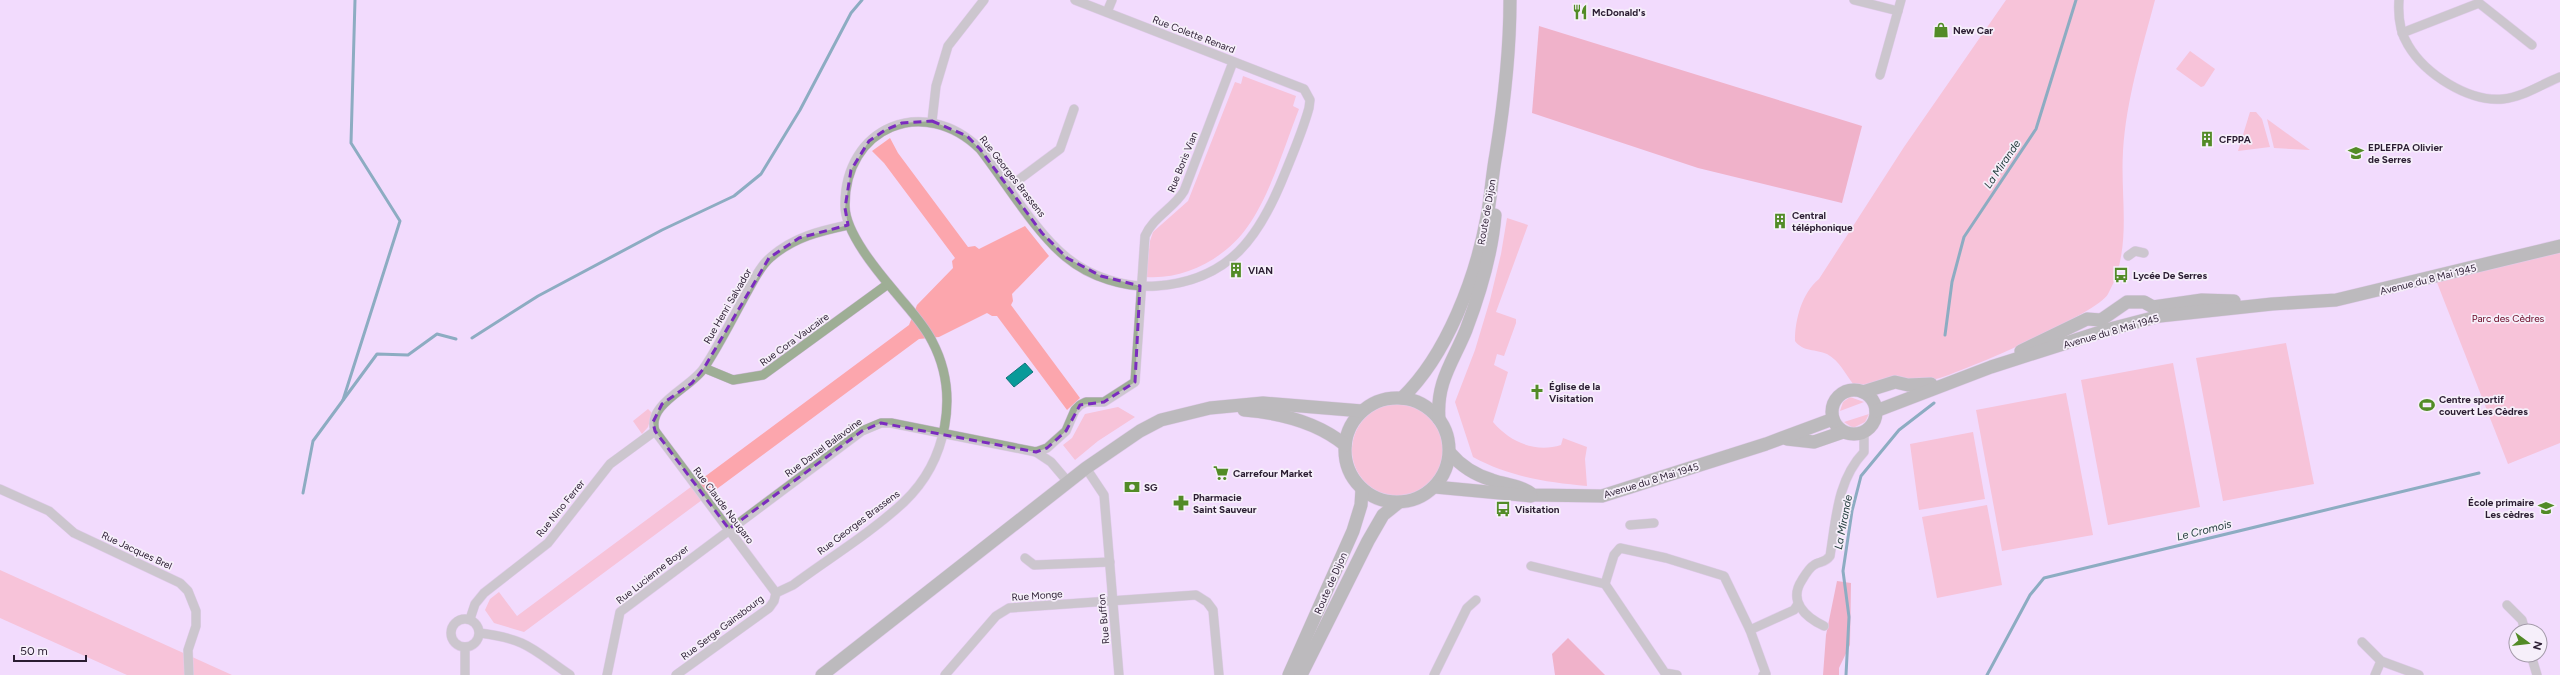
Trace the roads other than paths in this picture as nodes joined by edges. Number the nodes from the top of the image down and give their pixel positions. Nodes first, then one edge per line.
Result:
1 (984, 0) edge
2 (1075, 0) edge
3 (1112, 0) edge
4 (1854, 0) edge
5 (1901, 0) edge
6 (2399, 0) edge
7 (1511, 2) edge
8 (2480, 2) edge
9 (2466, 3) edge
10 (1898, 11) junction
11 (1107, 12) junction
12 (2402, 33) junction
13 (2532, 45) dead end
14 (1233, 62) junction
15 (1880, 75) dead end
16 (2560, 77) edge
17 (1304, 89) joint
18 (1074, 109) dead end
19 (932, 121) junction
20 (1501, 129) junction
21 (1009, 187) junction
22 (848, 225) junction
23 (2560, 246) edge
24 (2144, 253) dead end
25 (2128, 256) dead end
26 (888, 284) junction
27 (1140, 286) junction
28 (2272, 304) junction
29 (2153, 308) junction
30 (2146, 320) junction
31 (1991, 367) junction
32 (704, 368) junction
33 (1955, 380) junction
34 (1863, 392) junction
35 (1402, 398) junction
36 (1210, 408) junction
37 (1362, 411) junction
38 (1876, 411) junction
39 (1439, 419) junction
40 (1833, 419) junction
41 (655, 431) junction
42 (1843, 432) junction
43 (1864, 432) junction
44 (943, 433) junction
45 (1775, 441) junction
46 (1345, 445) junction
47 (1036, 452) junction
48 (1450, 453) junction
49 (1086, 468) junction
50 (1068, 482) junction
51 (1435, 487) junction
52 (1362, 488) junction
53 (0, 489) edge
54 (1533, 495) junction
55 (1398, 503) junction
56 (1654, 523) dead end
57 (1630, 525) dead end
58 (729, 529) junction
59 (1025, 558) dead end
60 (1110, 562) junction
61 (1531, 566) dead end
62 (1605, 584) junction
63 (776, 592) junction
64 (1476, 600) dead end
65 (1112, 602) junction
66 (1798, 604) junction
67 (2507, 605) dead end
68 (470, 619) junction
69 (2523, 623) edge
70 (1824, 626) dead end
71 (1750, 630) junction
72 (480, 633) junction
73 (2362, 642) dead end
74 (465, 648) junction
75 (2381, 661) junction
76 (2533, 663) edge
77 (189, 675) edge
78 (466, 675) edge
79 (570, 675) edge
80 (607, 675) edge
81 (676, 675) edge
82 (822, 675) edge
83 (945, 675) edge
84 (1119, 675) edge
85 (1218, 675) edge
86 (1289, 675) edge
87 (1301, 675) edge
88 (1434, 675) edge
89 (1676, 675) edge
90 (1763, 675) edge
91 (2375, 675) edge
92 (2419, 675) edge
93 (2537, 675) edge

1 - 19 street
2 - 11 street, Rue Colette Renard
3 - 11 street
4 - 10 street
5 - 10 street
6 - 12 street
7 - 20 main road, Route de Dijon
8 - 9 street
8 - 13 street
9 - 12 street
10 - 15 street
11 - 14 street, Rue Colette Renard
12 - 16 street
14 - 17 street, Rue Colette Renard
14 - 27 street, Rue Boris Vian
17 - 27 street, Rue Georges Brassens
18 - 21 street
19 - 21 street, Rue Georges Brassens
19 - 22 street, Rue Georges Brassens
20 - 35 main road, Route de Dijon
20 - 39 main road
21 - 27 street, Rue Georges Brassens
22 - 26 street, Rue Georges Brassens
22 - 32 street, Rue Henri Salvador
23 - 28 main road, Avenue du 8 Mai 1945
24 - 25 street
26 - 32 street, Rue Cora Vaucaire
26 - 44 street, Rue Georges Brassens
27 - 47 street, Rue Boris Vian
28 - 29 main road, Avenue du 8 Mai 1945
28 - 30 main road, Avenue du 8 Mai 1945
29 - 30 main road
29 - 31 main road
30 - 31 main road, Avenue du 8 Mai 1945
31 - 33 main road, Avenue du 8 Mai 1945
32 - 41 street, Rue Henri Salvador
33 - 34 main road
33 - 38 main road
34 - 38 main road
34 - 40 main road
35 - 37 main road
35 - 39 main road
36 - 37 main road
36 - 46 main road
36 - 49 main road
37 - 46 main road
38 - 43 main road
39 - 48 main road
40 - 42 main road
40 - 45 main road, Avenue du 8 Mai 1945
41 - 58 street, Rue Claude Nougaro
41 - 68 street, Rue Nino Ferrer
42 - 43 main road
42 - 45 main road
43 - 66 street
44 - 47 street, Rue Daniel Balavoine
44 - 58 street, Rue Daniel Balavoine
44 - 63 street, Rue Georges Brassens
45 - 54 main road, Avenue du 8 Mai 1945
46 - 52 main road
47 - 50 street
48 - 51 main road
48 - 54 main road, Avenue du 8 Mai 1945
49 - 50 main road
49 - 60 street, Rue Buffon
50 - 82 main road
51 - 54 main road
51 - 55 main road
52 - 55 main road
52 - 86 main road, Route de Dijon
53 - 77 street, Rue Jacques Brel
55 - 87 main road, Route de Dijon
56 - 57 street
58 - 63 street, Rue Claude Nougaro
58 - 80 street, Rue Lucienne Boyer
59 - 60 street
60 - 65 street, Rue Buffon
61 - 62 street
62 - 71 street
62 - 89 street
63 - 81 street, Rue Serge Gainsbourg
64 - 88 street
65 - 83 street, Rue Monge
65 - 84 street, Rue Buffon
65 - 85 street, Rue Monge
66 - 70 street
66 - 71 street
67 - 69 street
68 - 72 street
68 - 74 street
71 - 90 street
72 - 74 street
72 - 79 street
73 - 75 street
74 - 78 street
75 - 91 street
75 - 92 street
76 - 93 street

